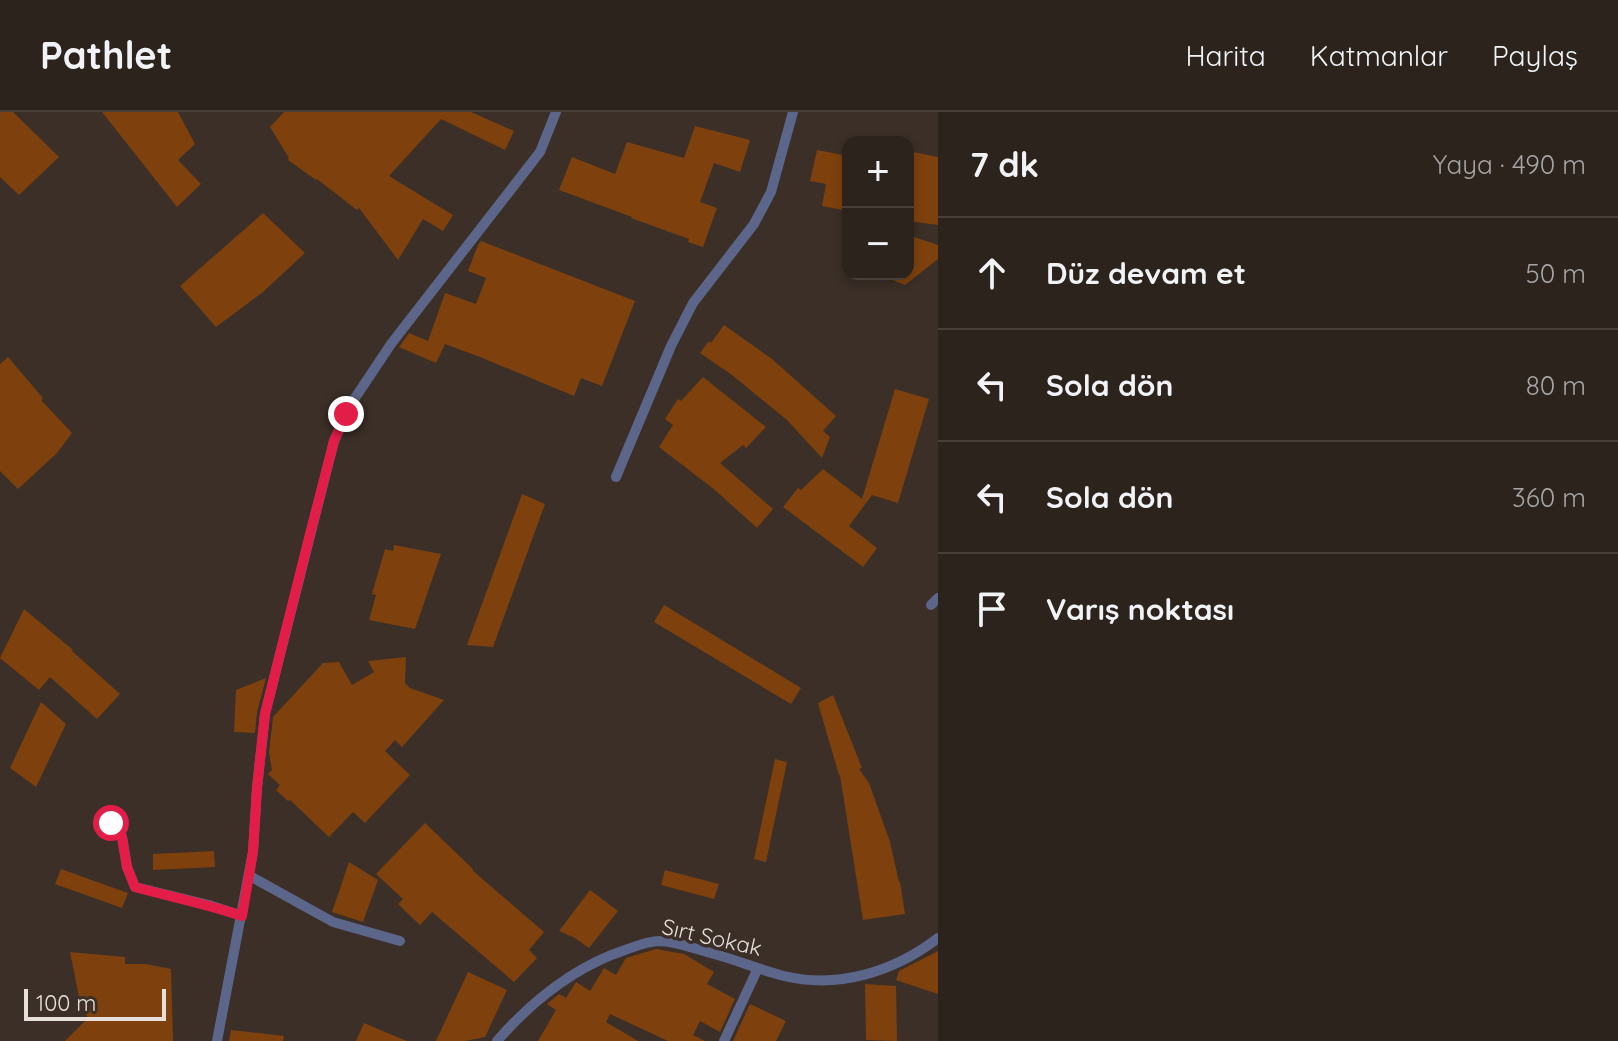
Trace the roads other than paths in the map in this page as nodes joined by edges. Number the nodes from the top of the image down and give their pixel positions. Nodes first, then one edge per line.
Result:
1 (556, 112) edge
2 (793, 112) edge
3 (616, 477) dead end
4 (111, 823) dead end
5 (250, 876) junction
6 (242, 916) junction
7 (938, 938) edge
8 (400, 941) dead end
9 (758, 968) junction
10 (217, 1041) edge
11 (497, 1041) edge
12 (724, 1041) edge

1 - 5 street
2 - 3 street
4 - 6 street
5 - 6 street
5 - 8 street
6 - 10 street
7 - 9 street, Sırt Sokak
9 - 11 street, Sırt Sokak
9 - 12 street

